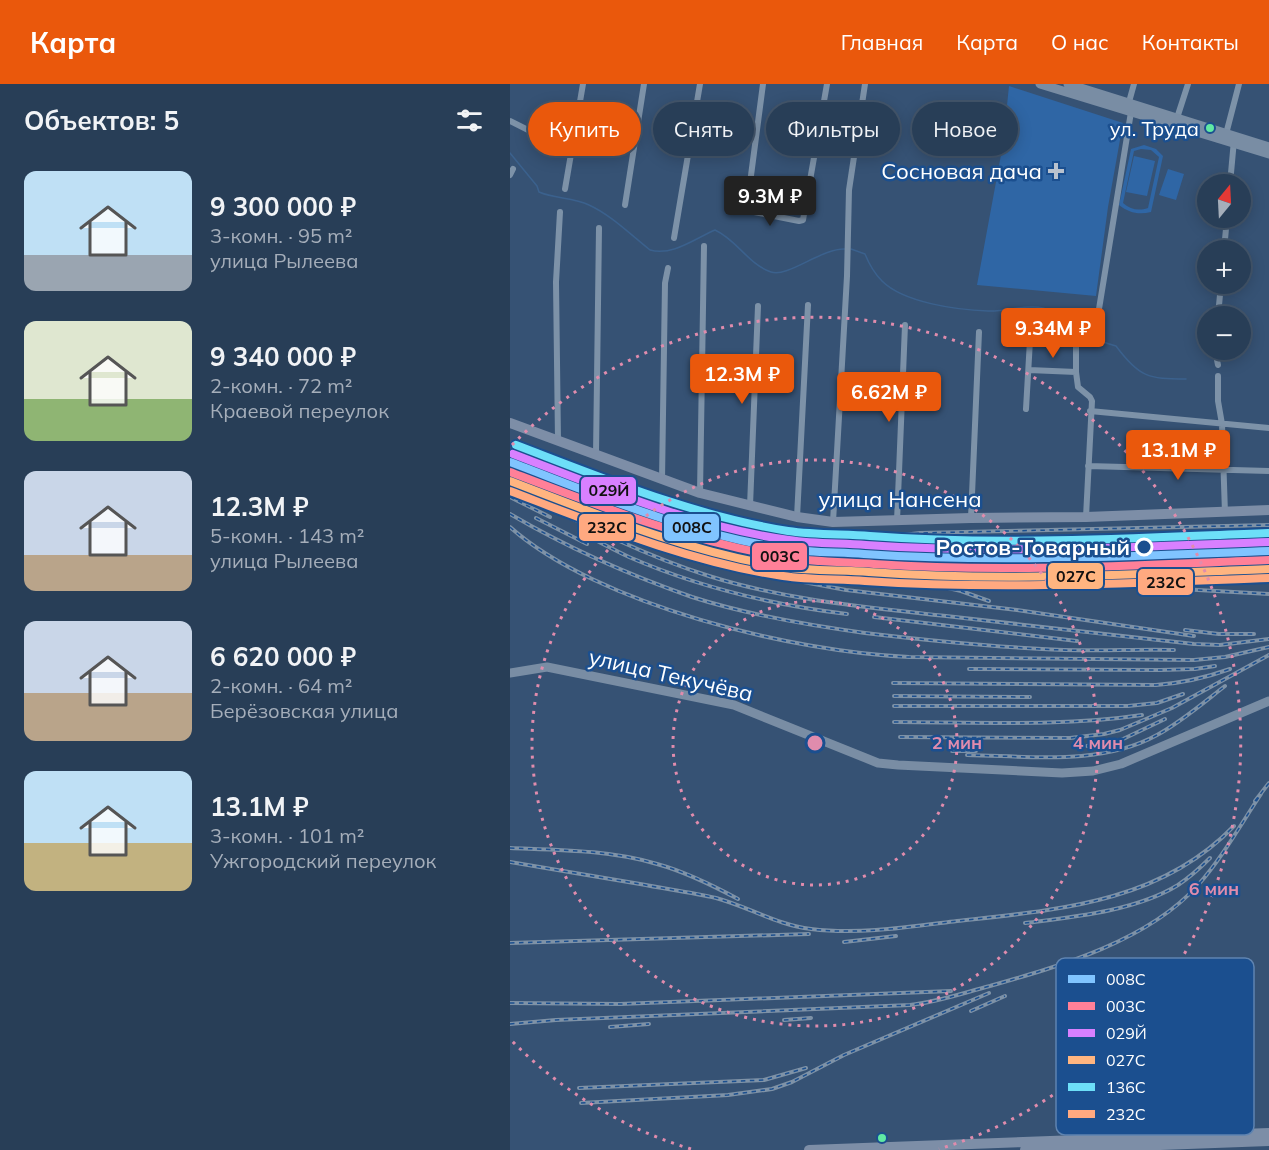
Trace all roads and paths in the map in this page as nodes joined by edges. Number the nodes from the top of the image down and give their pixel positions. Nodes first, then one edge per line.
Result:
1 (583, 84) edge
2 (644, 84) edge
3 (700, 84) edge
4 (763, 84) edge
5 (827, 84) edge
6 (865, 84) edge
7 (1040, 84) edge
8 (1068, 84) edge
9 (1134, 84) edge
10 (1188, 84) edge
11 (1239, 84) edge
12 (1085, 86) edge
13 (697, 102) edge
14 (1130, 107) junction
15 (1177, 118) junction
16 (510, 121) edge
17 (528, 130) edge
18 (754, 136) edge
19 (1231, 138) junction
20 (1269, 147) edge
21 (1269, 154) edge
22 (687, 156) edge
23 (752, 156) edge
24 (1230, 174) edge
25 (565, 189) dead end
26 (625, 205) dead end
27 (560, 212) dead end
28 (599, 228) dead end
29 (674, 238) dead end
30 (704, 246) dead end
31 (668, 268) dead end
32 (808, 305) dead end
33 (758, 306) dead end
34 (1099, 309) dead end
35 (1031, 323) dead end
36 (905, 325) dead end
37 (979, 332) dead end
38 (1076, 333) dead end
39 (1217, 360) edge
40 (1218, 364) dead end
41 (1029, 370) junction
42 (1076, 372) junction
43 (1218, 376) dead end
44 (1026, 409) dead end
45 (1090, 411) junction
46 (510, 423) edge
47 (1222, 424) junction
48 (1269, 428) edge
49 (558, 441) junction
50 (596, 455) junction
51 (1088, 466) junction
52 (1224, 471) junction
53 (1269, 471) edge
54 (662, 480) junction
55 (700, 493) junction
56 (750, 506) junction
57 (1269, 510) edge
58 (1225, 513) junction
59 (797, 517) junction
60 (971, 518) junction
61 (1086, 518) junction
62 (897, 521) junction
63 (833, 522) junction
64 (510, 673) edge
65 (1269, 701) edge
66 (1269, 1133) edge
67 (1254, 1134) edge
68 (1215, 1135) edge
69 (1269, 1141) edge
70 (808, 1150) edge
71 (1025, 1150) edge

1 - 25 street
2 - 26 street
3 - 13 street
4 - 18 street
5 - 23 street
6 - 63 street
7 - 14 main road
8 - 12 main road
9 - 14 street
10 - 15 street
11 - 19 street
12 - 14 main road
14 - 15 main road
14 - 19 main road
14 - 34 street
15 - 19 main road
16 - 17 street
19 - 20 main road
19 - 21 main road
19 - 24 street
22 - 29 street
27 - 49 street
28 - 50 street
30 - 55 street
31 - 54 street
32 - 59 street
33 - 56 street
35 - 41 street
36 - 62 street
37 - 60 street
38 - 42 street
39 - 40 street
41 - 42 street
41 - 44 street
42 - 45 street
43 - 47 street
45 - 47 street
45 - 51 street
46 - 49 main road, улица Нансена
47 - 48 street
47 - 52 street
49 - 50 main road, улица Нансена
50 - 54 main road, улица Нансена
51 - 52 street
51 - 61 street
52 - 53 street
52 - 58 street
54 - 55 main road, улица Нансена
55 - 56 main road, улица Нансена
56 - 59 main road, улица Нансена
57 - 58 main road, улица Нансена
58 - 61 main road, улица Нансена
59 - 63 main road, улица Нансена
60 - 61 main road, улица Нансена
60 - 62 main road, улица Нансена
62 - 63 main road, улица Нансена
64 - 65 main road, улица Текучёва
66 - 67 main road
68 - 70 main road
69 - 71 main road

